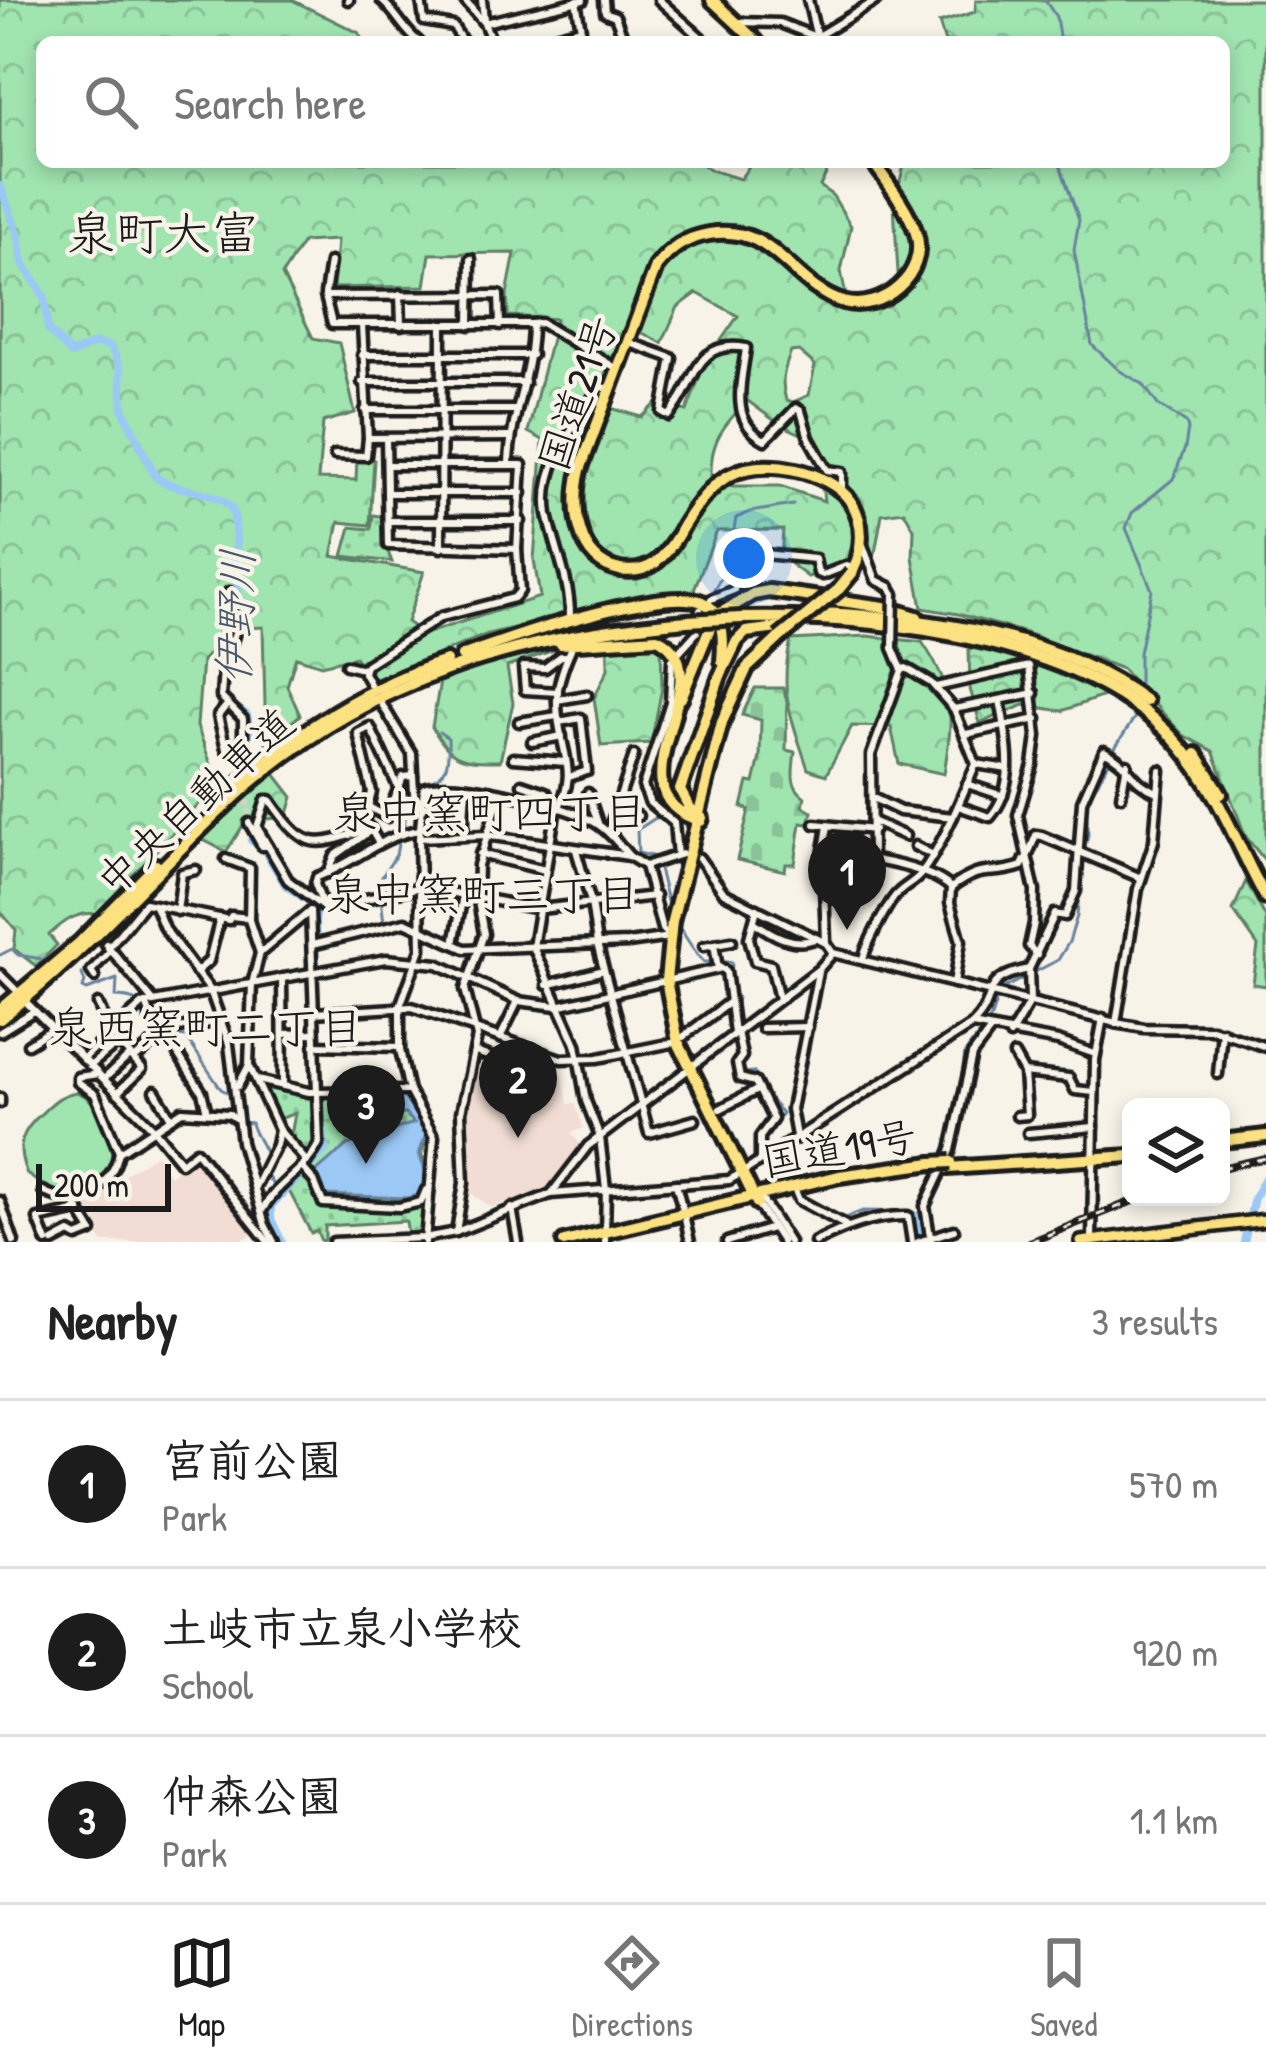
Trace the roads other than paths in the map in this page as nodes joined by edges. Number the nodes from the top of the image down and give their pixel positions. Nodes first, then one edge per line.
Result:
1 (381, 0) edge
2 (421, 0) edge
3 (464, 0) edge
4 (482, 0) edge
5 (604, 0) edge
6 (658, 0) edge
7 (712, 0) edge
8 (878, 0) edge
9 (576, 1) edge
10 (805, 2) edge
11 (735, 22) junction
12 (484, 23) junction
13 (411, 36) edge
14 (459, 36) edge
15 (489, 36) edge
16 (561, 36) edge
17 (623, 36) edge
18 (699, 36) edge
19 (750, 36) edge
20 (810, 36) edge
21 (816, 36) edge
22 (822, 36) edge
23 (877, 168) edge
24 (471, 259) dead end
25 (330, 262) dead end
26 (400, 295) junction
27 (325, 296) junction
28 (470, 296) junction
29 (532, 324) junction
30 (362, 325) junction
31 (401, 325) junction
32 (470, 325) junction
33 (500, 325) junction
34 (442, 326) junction
35 (627, 342) junction
36 (362, 355) junction
37 (442, 355) junction
38 (532, 355) junction
39 (616, 368) junction
40 (362, 382) junction
41 (442, 382) junction
42 (525, 382) junction
43 (609, 390) junction
44 (365, 410) junction
45 (441, 410) junction
46 (517, 410) junction
47 (386, 437) junction
48 (442, 437) junction
49 (510, 437) junction
50 (368, 438) junction
51 (335, 455) dead end
52 (387, 464) junction
53 (509, 464) junction
54 (442, 466) junction
55 (843, 492) junction
56 (387, 493) junction
57 (522, 493) junction
58 (442, 494) junction
59 (388, 521) junction
60 (441, 521) junction
61 (520, 521) junction
62 (860, 536) junction
63 (442, 548) junction
64 (517, 549) junction
65 (854, 570) junction
66 (229, 592) dead end
67 (711, 599) dead end
68 (700, 610) dead end
69 (740, 615) junction
70 (570, 616) dead end
71 (687, 618) junction
72 (943, 626) junction
73 (970, 640) junction
74 (492, 654) junction
75 (462, 656) junction
76 (346, 665) dead end
77 (363, 669) junction
78 (902, 670) junction
79 (720, 676) junction
80 (370, 684) dead end
81 (738, 684) junction
82 (1116, 686) junction
83 (936, 687) junction
84 (1034, 693) junction
85 (587, 695) dead end
86 (558, 696) junction
87 (380, 700) dead end
88 (1000, 700) junction
89 (226, 706) junction
90 (678, 706) junction
91 (954, 710) junction
92 (1159, 717) junction
93 (559, 719) junction
94 (1037, 719) junction
95 (519, 722) dead end
96 (1004, 726) junction
97 (966, 734) junction
98 (562, 736) junction
99 (532, 742) dead end
100 (243, 747) tunnel mouth
101 (226, 749) dead end
102 (634, 755) dead end
103 (513, 758) dead end
104 (566, 763) junction
105 (976, 764) junction
106 (1127, 764) junction
107 (710, 769) junction
108 (1009, 769) junction
109 (1160, 770) dead end
110 (414, 776) junction
111 (569, 777) junction
112 (522, 784) dead end
113 (968, 784) junction
114 (466, 788) junction
115 (400, 791) junction
116 (1157, 792) junction
117 (588, 793) dead end
118 (500, 795) junction
119 (1121, 796) dead end
120 (873, 798) junction
121 (418, 800) junction
122 (678, 801) junction
123 (1002, 801) junction
124 (446, 806) dead end
125 (958, 806) junction
126 (369, 807) junction
127 (555, 808) junction
128 (1021, 809) junction
129 (615, 813) junction
130 (638, 816) dead end
131 (953, 817) junction
132 (365, 819) dead end
133 (700, 819) junction
134 (249, 824) tunnel mouth
135 (815, 824) dead end
136 (599, 825) junction
137 (828, 826) junction
138 (874, 826) junction
139 (371, 830) junction
140 (420, 834) junction
141 (486, 835) junction
142 (463, 836) junction
143 (904, 836) dead end
144 (615, 840) junction
145 (378, 842) junction
146 (549, 844) junction
147 (915, 846) dead end
148 (268, 847) junction
149 (576, 850) junction
150 (1078, 852) junction
151 (480, 854) junction
152 (687, 854) junction
153 (933, 854) junction
154 (629, 856) junction
155 (823, 856) junction
156 (226, 860) dead end
157 (1025, 860) junction
158 (872, 861) junction
159 (645, 866) junction
160 (196, 870) dead end
161 (545, 870) junction
162 (922, 872) junction
163 (328, 873) junction
164 (1141, 878) junction
165 (1266, 885) edge
166 (421, 887) junction
167 (950, 888) junction
168 (463, 895) junction
169 (477, 896) junction
170 (655, 896) junction
171 (1266, 898) edge
172 (591, 902) junction
173 (155, 906) junction
174 (316, 908) junction
175 (540, 909) junction
176 (757, 910) junction
177 (177, 911) junction
178 (220, 918) junction
179 (249, 918) junction
180 (754, 922) junction
181 (422, 929) junction
182 (670, 937) junction
183 (815, 939) junction
184 (732, 941) dead end
185 (826, 943) junction
186 (316, 944) junction
187 (597, 944) junction
188 (714, 944) junction
189 (454, 946) junction
190 (704, 946) dead end
191 (533, 947) junction
192 (108, 948) junction
193 (480, 948) junction
194 (260, 953) junction
195 (833, 953) junction
196 (1037, 955) junction
197 (418, 959) junction
198 (863, 959) junction
199 (717, 963) junction
200 (819, 969) junction
201 (1029, 969) junction
202 (604, 970) junction
203 (196, 972) junction
204 (317, 972) junction
205 (0, 974) edge
206 (95, 977) dead end
207 (471, 977) junction
208 (282, 978) junction
209 (670, 980) junction
210 (954, 983) junction
211 (252, 984) junction
212 (547, 985) junction
213 (15, 989) dead end
214 (210, 990) junction
215 (990, 992) junction
216 (610, 994) junction
217 (779, 999) junction
218 (518, 1001) junction
219 (1030, 1001) junction
220 (728, 1003) junction
221 (98, 1004) dead end
222 (145, 1004) junction
223 (400, 1006) junction
224 (557, 1006) junction
225 (0, 1010) edge
226 (318, 1013) junction
227 (1103, 1018) junction
228 (0, 1019) edge
229 (221, 1021) junction
230 (1116, 1023) junction
231 (972, 1025) junction
232 (808, 1027) junction
233 (474, 1028) junction
234 (762, 1028) dead end
235 (52, 1029) junction
236 (990, 1030) junction
237 (1222, 1031) junction
238 (0, 1032) edge
239 (735, 1032) junction
240 (111, 1033) junction
241 (314, 1033) junction
242 (283, 1034) junction
243 (1010, 1035) junction
244 (500, 1038) junction
245 (681, 1040) junction
246 (119, 1042) junction
247 (28, 1044) dead end
248 (314, 1045) junction
249 (400, 1047) junction
250 (1266, 1047) edge
251 (475, 1052) junction
252 (626, 1053) junction
253 (1095, 1054) junction
254 (1014, 1055) dead end
255 (132, 1057) junction
256 (83, 1059) junction
257 (579, 1059) junction
258 (249, 1065) junction
259 (515, 1065) dead end
260 (90, 1066) junction
261 (692, 1066) junction
262 (1024, 1073) junction
263 (1218, 1074) dead end
264 (101, 1077) junction
265 (258, 1080) junction
266 (283, 1086) junction
267 (409, 1090) junction
268 (757, 1090) junction
269 (155, 1091) dead end
270 (1094, 1091) junction
271 (318, 1092) junction
272 (117, 1093) junction
273 (237, 1095) junction
274 (641, 1106) junction
275 (720, 1109) dead end
276 (207, 1112) junction
277 (170, 1116) junction
278 (1017, 1116) dead end
279 (236, 1118) junction
280 (695, 1120) dead end
281 (1094, 1126) junction
282 (152, 1127) junction
283 (279, 1130) junction
284 (1028, 1133) dead end
285 (600, 1137) junction
286 (797, 1137) junction
287 (1266, 1139) edge
288 (1230, 1143) edge
289 (119, 1152) junction
290 (1122, 1154) edge
291 (1093, 1158) junction
292 (760, 1162) junction
293 (931, 1166) junction
294 (305, 1167) junction
295 (742, 1173) junction
296 (430, 1177) junction
297 (676, 1184) junction
298 (254, 1189) junction
299 (606, 1189) junction
300 (43, 1191) dead end
301 (796, 1193) junction
302 (551, 1194) junction
303 (72, 1199) junction
304 (758, 1199) junction
305 (0, 1201) edge
306 (512, 1208) junction
307 (79, 1210) junction
308 (262, 1212) junction
309 (685, 1217) junction
310 (1266, 1220) edge
311 (848, 1226) junction
312 (769, 1229) junction
313 (954, 1230) dead end
314 (456, 1232) junction
315 (605, 1238) edge
316 (425, 1240) edge
317 (930, 1240) edge
318 (1092, 1240) edge
319 (55, 1241) edge
320 (14, 1242) edge
321 (271, 1242) edge
322 (333, 1242) edge
323 (518, 1242) edge
324 (564, 1242) edge
325 (588, 1242) edge
326 (690, 1242) edge
327 (727, 1242) edge
328 (782, 1242) edge
329 (815, 1242) edge
330 (915, 1242) edge
331 (1081, 1242) edge

1 - 13 street
2 - 14 street
3 - 12 street
4 - 12 street
5 - 17 street
6 - 18 street
7 - 11 highway
8 - 22 street
9 - 12 street
9 - 16 street
10 - 21 street
11 - 19 highway
11 - 20 street
12 - 15 street
23 - 35 highway, 国道21号
24 - 28 street
25 - 27 street
26 - 27 street
26 - 28 street
26 - 31 street
27 - 30 street
28 - 32 street
28 - 33 street
29 - 33 street
29 - 38 street
29 - 39 street
30 - 31 street
30 - 36 street
31 - 34 street
32 - 33 street
32 - 34 street
34 - 37 street
35 - 39 highway, 国道21号
35 - 55 street
36 - 37 street
36 - 40 street
37 - 38 street
37 - 41 street
38 - 42 street
39 - 43 highway, 国道21号
40 - 41 street
40 - 44 street
41 - 42 street
41 - 45 street
42 - 46 street
43 - 55 highway, 国道21号
43 - 70 street
44 - 45 street
44 - 50 street
45 - 46 street
45 - 48 street
46 - 49 street
47 - 48 street
47 - 50 street
47 - 52 street
48 - 49 street
48 - 54 street
49 - 53 street
50 - 51 street
52 - 54 street
52 - 56 street
53 - 54 street
53 - 57 street
54 - 58 street
55 - 62 highway
56 - 58 street
56 - 59 street
57 - 58 street
57 - 61 street
58 - 60 street
59 - 60 street
59 - 63 street
60 - 61 street
60 - 63 street
61 - 64 street
62 - 65 highway
62 - 78 street, bridge
63 - 64 street
64 - 77 street
65 - 67 street
65 - 81 highway, bridge
66 - 89 street
68 - 152 street
69 - 71 highway, 中央自動車道, bridge
69 - 72 highway, 中央自動車道
69 - 73 highway, 中央自動車道
71 - 74 highway, 中央自動車道
71 - 75 highway, 中央自動車道
72 - 82 highway, 中央自動車道
72 - 90 highway
73 - 79 highway
73 - 82 highway, 中央自動車道
74 - 90 highway
74 - 228 highway, 中央自動車道
75 - 79 highway
75 - 225 highway, 中央自動車道
76 - 77 street
77 - 80 street
78 - 83 street
78 - 120 street
79 - 122 highway
81 - 107 highway
81 - 133 highway
82 - 92 highway, 中央自動車道
83 - 84 street
83 - 91 street
84 - 88 street
84 - 94 street
85 - 86 street
86 - 86 street
86 - 93 street
87 - 110 street
88 - 91 street
88 - 96 street
89 - 100 street
89 - 101 street
90 - 122 highway
91 - 97 street
92 - 165 highway, 中央自動車道
92 - 171 highway, 中央自動車道
93 - 95 street
93 - 98 street
93 - 111 street
94 - 96 street
94 - 128 street
96 - 97 street
96 - 108 street
97 - 105 street
98 - 99 street
98 - 104 street
102 - 129 street
103 - 104 street
104 - 111 street
105 - 108 street
105 - 113 street
106 - 116 street
106 - 119 street
106 - 150 street
107 - 122 highway
107 - 133 highway
108 - 123 street
109 - 116 street
110 - 115 street
110 - 121 street
111 - 127 street
112 - 127 street
113 - 123 street
113 - 125 street
114 - 118 street
114 - 121 street
114 - 142 street
115 - 126 street
115 - 126 street
116 - 164 street
117 - 136 street
118 - 127 street
118 - 141 street
120 - 131 street
120 - 138 street
121 - 124 street
121 - 140 street
122 - 133 highway
122 - 152 highway
123 - 125 street
123 - 128 street
125 - 131 street
126 - 132 street
127 - 136 street
127 - 146 street
128 - 157 street
129 - 130 street
129 - 144 street
131 - 153 street
133 - 152 highway
133 - 209 highway
134 - 148 street
135 - 137 street
136 - 144 street
137 - 138 street
137 - 155 street
138 - 143 street
138 - 158 street
139 - 145 street
139 - 148 street
139 - 163 street
140 - 142 street
140 - 145 street
140 - 166 street
141 - 142 street
141 - 146 street
141 - 151 street
144 - 154 street
145 - 163 street
146 - 149 street
146 - 161 street
147 - 153 street
148 - 174 street
149 - 154 street
149 - 172 street
150 - 157 street
150 - 164 street
150 - 196 street
151 - 161 street
151 - 169 street
152 - 159 street
152 - 176 street
152 - 182 highway
153 - 162 street
154 - 159 street
155 - 158 street
155 - 185 street
156 - 179 street
157 - 167 street
157 - 196 street
158 - 162 street
159 - 170 street
160 - 177 street
161 - 175 street
162 - 167 street
162 - 198 street
163 - 174 street
164 - 230 street
166 - 168 street
166 - 174 street
166 - 181 street
167 - 210 street
168 - 169 street
168 - 189 street
169 - 175 street
169 - 193 street
170 - 172 street
170 - 182 street
172 - 175 street
172 - 187 street
173 - 177 street
173 - 192 street
173 - 203 street
174 - 186 street
174 - 194 street
175 - 191 street
176 - 180 street
176 - 183 street
177 - 178 street
178 - 179 street
178 - 203 street
179 - 194 street
180 - 183 street
180 - 217 street
181 - 186 street
181 - 189 street
181 - 197 street
182 - 187 street
182 - 209 highway
183 - 185 street
184 - 188 street
185 - 195 street
186 - 204 street
187 - 191 street
187 - 202 street
188 - 190 street
188 - 199 street
189 - 193 street
191 - 193 street
191 - 212 street
192 - 206 street
192 - 222 street
193 - 207 street
194 - 211 street
195 - 198 street
195 - 200 street
196 - 201 street
197 - 204 street
197 - 207 street
197 - 223 street
198 - 210 street
199 - 209 street
199 - 220 street
200 - 217 street
200 - 232 street
201 - 215 street
201 - 219 street
202 - 212 street
202 - 216 street
203 - 214 street
204 - 208 street
204 - 226 street
205 - 213 street
207 - 218 street
207 - 233 street
208 - 211 street
208 - 242 street
209 - 216 street
209 - 245 highway
210 - 215 street
211 - 214 street
211 - 258 street
212 - 224 street
214 - 222 street
214 - 229 street
215 - 219 street
215 - 231 street
216 - 224 street
216 - 252 street
217 - 239 street
218 - 224 street
218 - 244 street
219 - 227 street
219 - 243 street
220 - 239 street
220 - 245 street
221 - 240 street
222 - 229 street
222 - 240 street
223 - 226 street
223 - 233 street
223 - 249 street
224 - 257 street
226 - 241 street
227 - 230 street
227 - 253 street
229 - 273 street
230 - 237 street
231 - 236 street
231 - 286 street
232 - 234 street
232 - 286 street
233 - 244 street
233 - 251 street
235 - 238 street
235 - 247 street
235 - 256 street
236 - 243 street
236 - 317 street
237 - 250 street
237 - 263 street
239 - 261 street
239 - 268 street
240 - 246 street
240 - 256 street
241 - 242 street
241 - 248 street
242 - 266 street
243 - 253 street
244 - 257 street
245 - 252 street
245 - 261 highway
246 - 255 street
246 - 260 street
248 - 249 street
248 - 271 street
249 - 267 street
251 - 259 street
251 - 314 street
252 - 257 street
252 - 274 street
253 - 270 street
254 - 262 street
255 - 264 street
255 - 272 street
255 - 276 street
256 - 260 street
257 - 285 street
258 - 265 street
258 - 273 street
260 - 264 street
261 - 274 street
261 - 295 highway
262 - 270 street
262 - 278 street
264 - 272 street
264 - 289 street
265 - 266 street
265 - 283 street
266 - 271 street
267 - 271 street
267 - 296 street
268 - 275 street
268 - 292 street
269 - 277 street
270 - 281 street
271 - 294 street
272 - 282 street
273 - 279 street
274 - 280 street
274 - 285 street
276 - 277 street
276 - 279 street
277 - 282 street
279 - 298 street
281 - 284 street
281 - 291 street
282 - 289 street
282 - 321 street
283 - 294 street
283 - 298 street
285 - 299 street
285 - 302 street
286 - 292 street
287 - 288 highway
289 - 303 street
290 - 291 highway, 国道19号
291 - 293 highway, 国道19号, bridge
291 - 318 street
292 - 295 street
293 - 301 highway, 国道19号
293 - 304 highway, 国道19号
294 - 296 street
294 - 308 street
295 - 297 street
295 - 304 highway
296 - 316 street
297 - 299 street
297 - 309 street
298 - 308 street
299 - 302 street
299 - 315 street
300 - 303 street
301 - 304 highway, 国道19号
301 - 311 street
302 - 306 street
303 - 307 street
304 - 309 highway, 国道19号
304 - 312 street
304 - 328 street
305 - 320 street
306 - 314 street
306 - 323 street
307 - 319 street
307 - 319 street
308 - 321 street
309 - 315 highway, 国道19号
309 - 326 street
310 - 318 main road
311 - 329 street
311 - 330 street
312 - 327 street
312 - 328 street
313 - 317 street
314 - 316 street
315 - 324 highway, 国道19号
315 - 325 highway, 国道19号
316 - 322 street
317 - 330 street
318 - 331 main road

